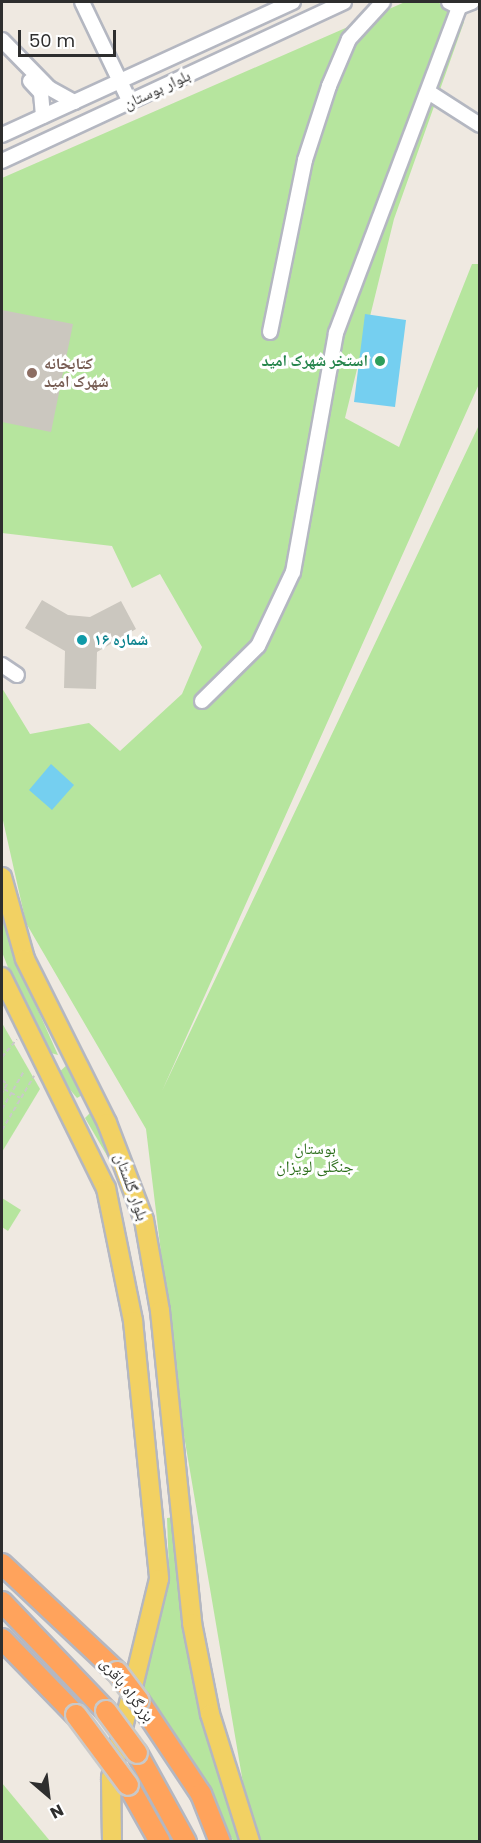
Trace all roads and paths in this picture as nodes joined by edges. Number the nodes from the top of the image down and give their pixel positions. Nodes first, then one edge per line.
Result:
1 (82, 2) edge
2 (293, 2) edge
3 (341, 2) edge
4 (383, 2) edge
5 (460, 3) edge
6 (2, 40) edge
7 (2, 52) edge
8 (120, 81) junction
9 (430, 93) junction
10 (74, 102) junction
11 (130, 102) junction
12 (43, 116) junction
13 (480, 125) edge
14 (2, 135) edge
15 (2, 161) edge
16 (270, 332) dead end
17 (2, 665) edge
18 (17, 675) dead end
19 (202, 701) dead end
20 (2, 877) edge
21 (2, 977) edge
22 (28, 1031) junction
23 (74, 1055) junction
24 (2, 1057) edge
25 (48, 1070) junction
26 (24, 1071) dead end
27 (2, 1080) edge
28 (4, 1089) junction
29 (2, 1093) edge
30 (11, 1093) junction
31 (20, 1098) junction
32 (2, 1109) edge
33 (2, 1130) edge
34 (152, 1512) junction
35 (180, 1514) junction
36 (2, 1564) edge
37 (2, 1602) edge
38 (2, 1639) edge
39 (112, 1842) edge
40 (160, 1842) edge
41 (186, 1842) edge
42 (220, 1842) edge
43 (250, 1842) edge

1 - 8 street
2 - 8 street, بلوار بوستان
3 - 11 street, بلوار بوستان
4 - 16 street
5 - 9 street
6 - 10 street
7 - 12 street
8 - 10 street, بلوار بوستان
8 - 11 street
9 - 13 street
9 - 19 street
10 - 12 street, بلوار بوستان
11 - 15 street, بلوار بوستان
12 - 14 street, بلوار بوستان
17 - 18 street
20 - 23 main road, بلوار گلستان
21 - 22 main road, بلوار گلستان
22 - 24 path
22 - 25 main road, بلوار گلستان
23 - 25 main road
23 - 35 main road, بلوار گلستان
25 - 31 path
25 - 34 main road, بلوار گلستان
26 - 30 path
27 - 28 path
28 - 29 path
28 - 30 path
30 - 31 path
30 - 32 path
31 - 33 path
34 - 35 main road
34 - 39 main road, بلوار گلستان
35 - 43 main road, بلوار گلستان
36 - 42 highway, بزرگراه باقری, bridge
37 - 41 highway, بزرگراه باقری, bridge
38 - 40 highway, bridge

